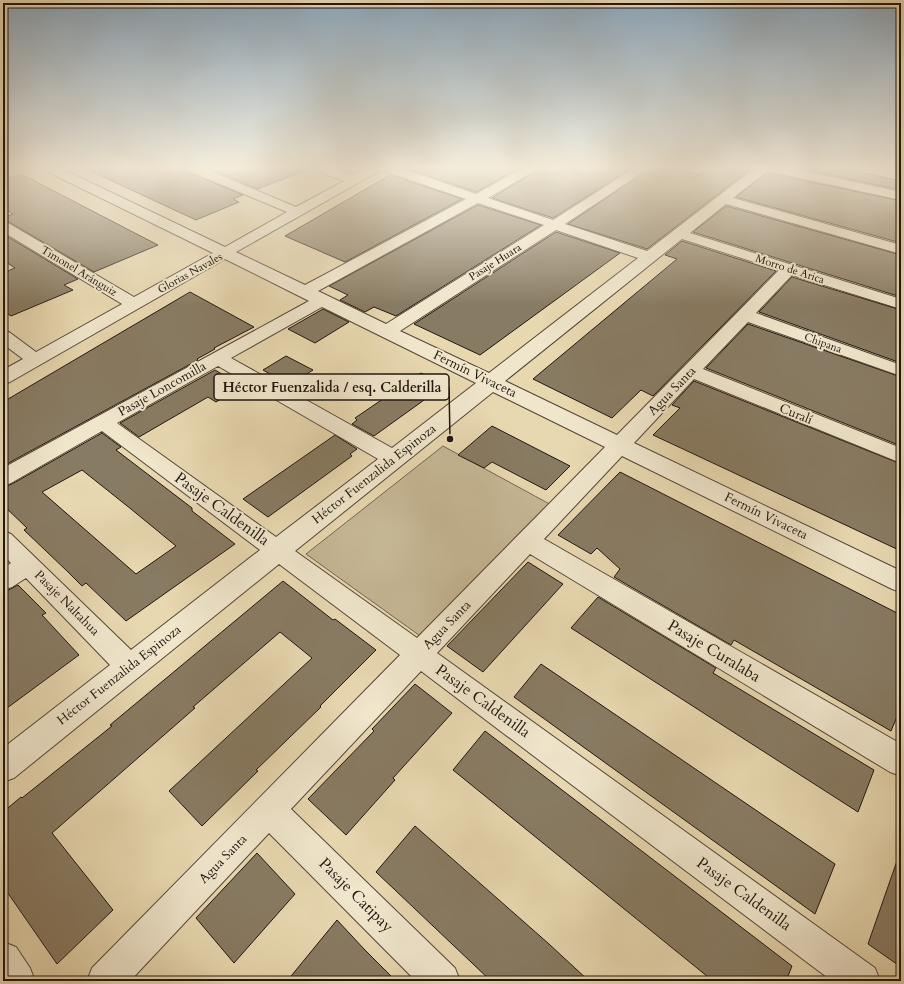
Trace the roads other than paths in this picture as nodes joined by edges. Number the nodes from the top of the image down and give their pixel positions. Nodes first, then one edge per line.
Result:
1 (143, 213) edge
2 (295, 213) edge
3 (453, 213) edge
4 (518, 213) edge
5 (573, 213) edge
6 (706, 213) edge
7 (772, 213) edge
8 (554, 225) junction
9 (3, 226) edge
10 (679, 234) junction
11 (901, 250) edge
12 (225, 253) junction
13 (650, 257) junction
14 (789, 269) junction
15 (313, 296) junction
16 (134, 304) junction
17 (901, 304) edge
18 (745, 315) junction
19 (386, 332) junction
20 (3, 336) edge
21 (218, 358) junction
22 (35, 360) junction
23 (692, 371) junction
24 (901, 371) edge
25 (3, 378) edge
26 (491, 382) junction
27 (103, 422) junction
28 (620, 445) junction
29 (901, 456) edge
30 (394, 459) junction
31 (3, 478) edge
32 (3, 540) edge
33 (528, 541) junction
34 (278, 550) junction
35 (27, 565) junction
36 (3, 580) edge
37 (901, 582) edge
38 (419, 654) junction
39 (130, 666) junction
40 (901, 761) edge
41 (3, 767) edge
42 (269, 810) junction
43 (3, 960) edge
44 (17, 981) edge
45 (105, 981) edge
46 (442, 981) edge
47 (862, 981) edge

1 - 12 street, Fermín Vivaceta
2 - 12 street, Glorias Navales
3 - 15 street, Pasaje Loncomilla
4 - 8 street
5 - 8 street, Pasaje Huara
6 - 10 street, Héctor Fuenzalida Espinoza
7 - 11 street
8 - 13 street
8 - 19 street, Pasaje Huara
9 - 16 street, Timonel Aránguiz
10 - 13 street, Héctor Fuenzalida Espinoza
10 - 14 street, Morro de Arica
12 - 15 street, Fermín Vivaceta
12 - 16 street, Glorias Navales
13 - 26 street, Héctor Fuenzalida Espinoza
14 - 17 street, Morro de Arica
14 - 18 street, Agua Santa
15 - 19 street, Fermín Vivaceta
15 - 21 street, Pasaje Loncomilla
16 - 22 street, Glorias Navales
18 - 23 street, Agua Santa
18 - 24 street, Chipana
19 - 26 street, Fermín Vivaceta
20 - 22 street
21 - 27 street, Pasaje Loncomilla
21 - 30 street
22 - 25 street, Glorias Navales
23 - 28 street, Agua Santa
23 - 29 street, Curalí
26 - 28 street, Fermín Vivaceta
26 - 30 street, Héctor Fuenzalida Espinoza
27 - 31 street, Pasaje Loncomilla
27 - 34 street, Pasaje Caldenilla
28 - 33 street, Agua Santa
28 - 37 street, Fermín Vivaceta
30 - 34 street, Héctor Fuenzalida Espinoza
32 - 35 street, Pasaje Naltahua
33 - 38 street, Agua Santa
33 - 40 street, Pasaje Curalaba
34 - 38 street, Pasaje Caldenilla
34 - 39 street, Héctor Fuenzalida Espinoza
35 - 36 street
35 - 39 street, Pasaje Naltahua
38 - 42 street, Agua Santa
38 - 47 street, Pasaje Caldenilla
39 - 41 street, Héctor Fuenzalida Espinoza
42 - 45 street, Agua Santa
42 - 46 street, Pasaje Catipay
43 - 44 street

